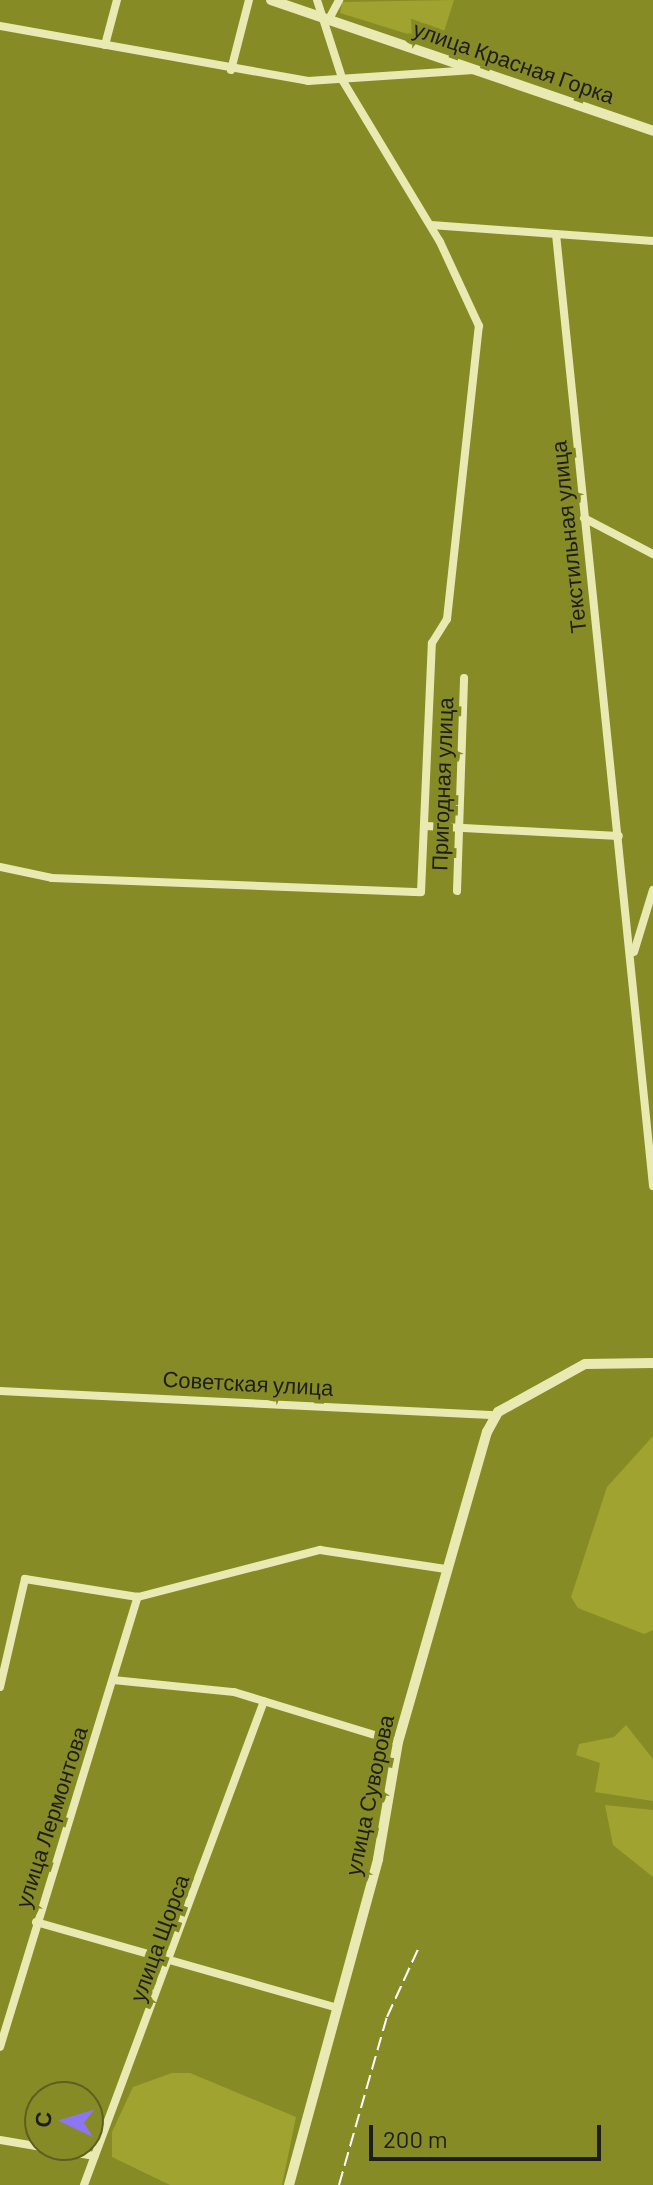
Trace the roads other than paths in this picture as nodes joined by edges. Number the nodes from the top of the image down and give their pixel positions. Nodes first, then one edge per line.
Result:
1 (117, 0) edge
2 (249, 0) edge
3 (271, 0) edge
4 (317, 0) edge
5 (339, 0) edge
6 (324, 19) junction
7 (0, 26) edge
8 (105, 45) junction
9 (231, 70) junction
10 (474, 70) junction
11 (343, 81) junction
12 (653, 131) edge
13 (431, 225) junction
14 (556, 234) junction
15 (653, 241) edge
16 (584, 518) junction
17 (653, 554) edge
18 (464, 678) dead end
19 (426, 826) junction
20 (459, 829) junction
21 (619, 836) junction
22 (0, 867) edge
23 (653, 890) edge
24 (457, 891) dead end
25 (633, 953) junction
26 (653, 1186) edge
27 (653, 1363) edge
28 (0, 1391) edge
29 (495, 1415) junction
30 (446, 1569) junction
31 (138, 1597) junction
32 (113, 1680) junction
33 (0, 1687) edge
34 (264, 1701) junction
35 (398, 1742) junction
36 (36, 1922) junction
37 (170, 1962) junction
38 (337, 2008) junction
39 (0, 2047) edge
40 (104, 2133) edge
41 (0, 2140) edge
42 (24, 2144) edge
43 (93, 2161) edge
44 (84, 2185) edge
45 (289, 2185) edge

1 - 8 street
2 - 9 street
3 - 6 street, улица Красная Горка
4 - 6 street
5 - 6 street
6 - 10 street, улица Красная Горка
6 - 11 street
7 - 8 street
8 - 9 street
9 - 11 street
10 - 11 street
10 - 12 street, улица Красная Горка
11 - 13 street
13 - 14 street
13 - 19 street
14 - 15 street
14 - 16 street, Текстильная улица
16 - 17 street
16 - 21 street, Текстильная улица
18 - 20 street, Пригодная улица
19 - 20 street
19 - 22 street
20 - 21 street
20 - 24 street, Пригодная улица
21 - 25 street, Текстильная улица
23 - 25 street
25 - 26 street, Текстильная улица
27 - 29 street
28 - 29 street, Советская улица
29 - 30 street, улица Суворова
30 - 31 street
30 - 35 street, улица Суворова
31 - 32 street, улица Лермонтова
31 - 33 street
32 - 34 street
32 - 36 street, улица Лермонтова
34 - 35 street
34 - 37 street, улица Щорса
35 - 38 street, улица Суворова
36 - 37 street
36 - 39 street, улица Лермонтова
37 - 38 street
37 - 40 street, улица Щорса
38 - 45 street, улица Суворова
41 - 42 street
43 - 44 street, улица Щорса

